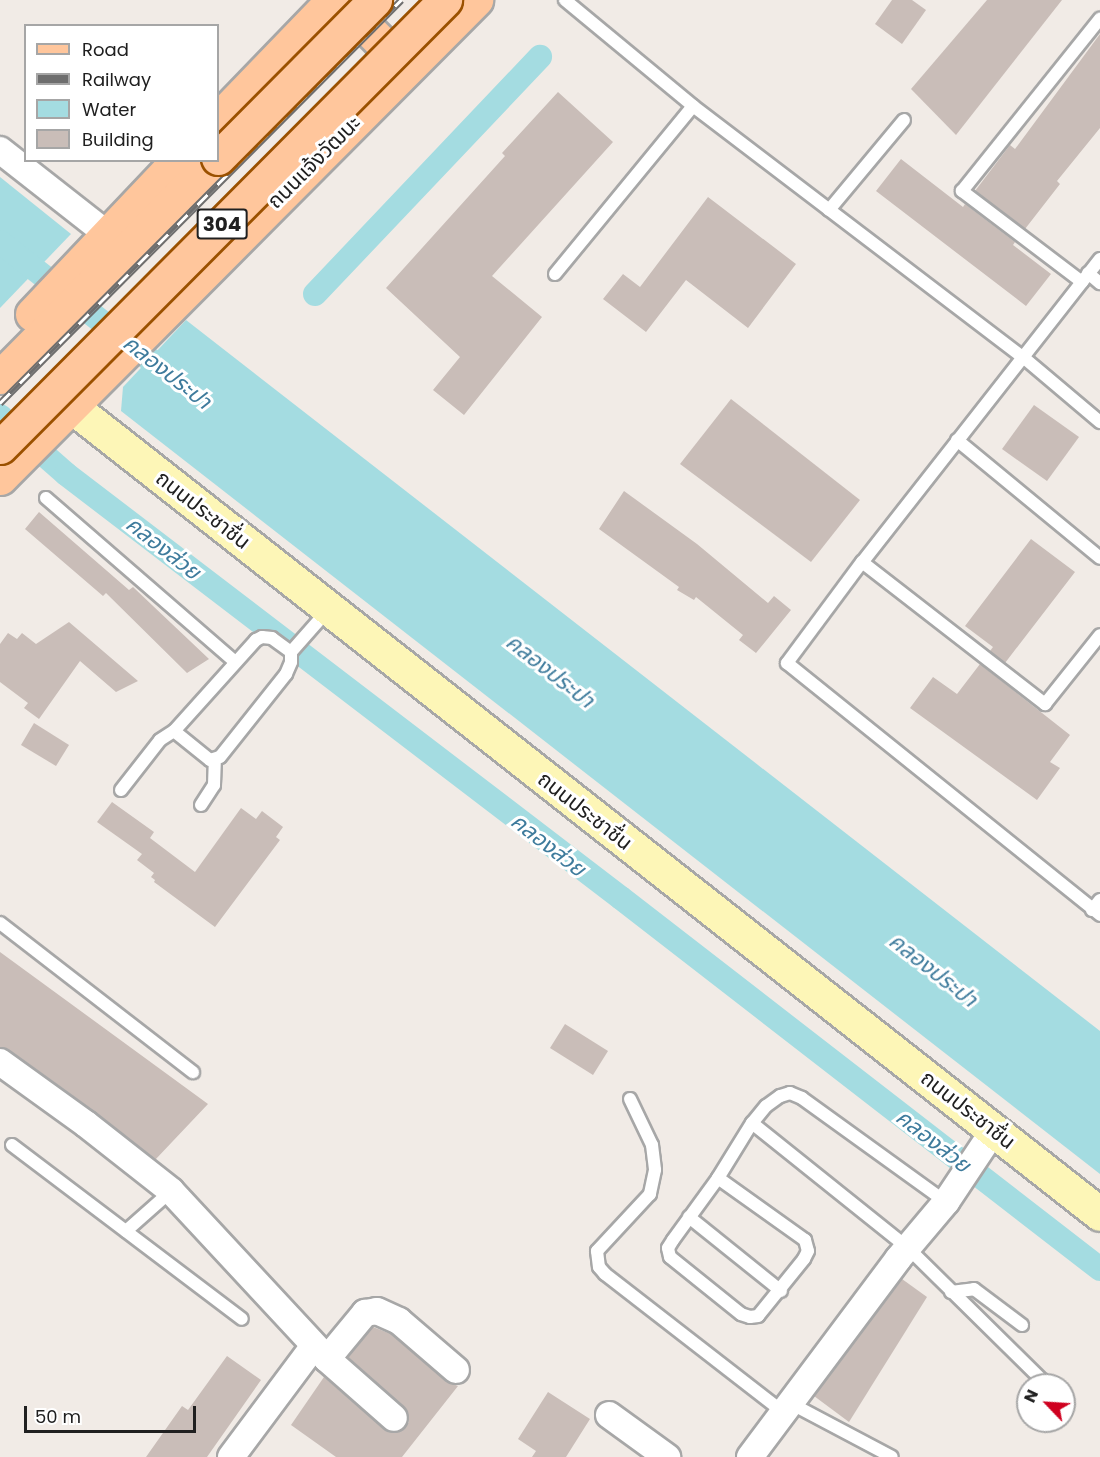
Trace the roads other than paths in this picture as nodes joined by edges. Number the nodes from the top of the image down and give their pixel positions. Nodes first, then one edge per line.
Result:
1 (333, 0) edge
2 (375, 0) edge
3 (445, 0) edge
4 (476, 0) edge
5 (565, 0) edge
6 (1100, 19) edge
7 (307, 26) junction
8 (372, 103) junction
9 (693, 106) junction
10 (219, 118) edge
11 (904, 120) dead end
12 (0, 150) edge
13 (219, 157) edge
14 (176, 162) edge
15 (214, 162) edge
16 (830, 210) junction
17 (107, 234) junction
18 (1100, 259) edge
19 (555, 274) dead end
20 (1085, 278) junction
21 (1100, 283) edge
22 (0, 348) edge
23 (1023, 357) junction
24 (0, 377) edge
25 (71, 406) junction
26 (1100, 422) edge
27 (957, 440) junction
28 (7, 460) edge
29 (46, 498) dead end
30 (1100, 558) edge
31 (862, 562) junction
32 (320, 618) junction
33 (1100, 634) edge
34 (291, 652) junction
35 (235, 662) junction
36 (174, 730) junction
37 (215, 761) junction
38 (121, 790) dead end
39 (201, 805) dead end
40 (1097, 908) edge
41 (0, 923) edge
42 (0, 1062) edge
43 (194, 1072) dead end
44 (630, 1099) dead end
45 (752, 1123) junction
46 (989, 1137) junction
47 (12, 1145) dead end
48 (718, 1178) junction
49 (171, 1191) junction
50 (946, 1202) junction
51 (1100, 1214) edge
52 (689, 1217) junction
53 (126, 1231) junction
54 (908, 1248) junction
55 (781, 1291) junction
56 (951, 1292) junction
57 (242, 1319) dead end
58 (1022, 1325) dead end
59 (320, 1353) junction
60 (456, 1370) dead end
61 (1035, 1373) edge
62 (787, 1408) junction
63 (609, 1415) dead end
64 (394, 1418) dead end
65 (231, 1457) edge
66 (667, 1457) edge
67 (750, 1457) edge
68 (892, 1457) edge

1 - 7 main road
2 - 13 main road, 304, bridge
3 - 28 main road, ถนนแจ้งวัฒนะ / 304, bridge
4 - 8 main road, ถนนแจ้งวัฒนะ / 304
5 - 9 lane
6 - 20 lane
7 - 8 main road
7 - 10 main road
8 - 25 main road, ถนนแจ้งวัฒนะ / 304
9 - 16 lane
9 - 19 lane
11 - 16 lane
12 - 17 street
14 - 17 main road
15 - 24 main road, 304
16 - 23 lane
17 - 22 main road
18 - 20 lane
20 - 21 lane
20 - 23 lane
23 - 26 lane
23 - 27 lane
25 - 28 main road, ถนนแจ้งวัฒนะ / 304
25 - 32 main road, ถนนประชาชื่น
27 - 30 lane
27 - 31 lane
29 - 35 lane
31 - 33 lane
31 - 40 lane
32 - 34 lane
32 - 46 main road, ถนนประชาชื่น
34 - 35 lane
34 - 37 lane
35 - 36 lane
36 - 37 lane
36 - 38 lane
37 - 39 lane
41 - 43 lane
42 - 49 street
44 - 62 lane
45 - 48 lane
45 - 50 lane
45 - 54 lane
46 - 50 street
46 - 51 main road, ถนนประชาชื่น
47 - 53 lane
48 - 52 lane
48 - 55 lane
49 - 53 lane
49 - 59 street
50 - 54 street
52 - 55 lane
52 - 55 lane
53 - 57 lane
54 - 56 lane
54 - 62 street
56 - 58 lane
56 - 61 lane
59 - 60 street
59 - 64 street
59 - 65 street
62 - 67 street
62 - 68 lane
63 - 66 street

